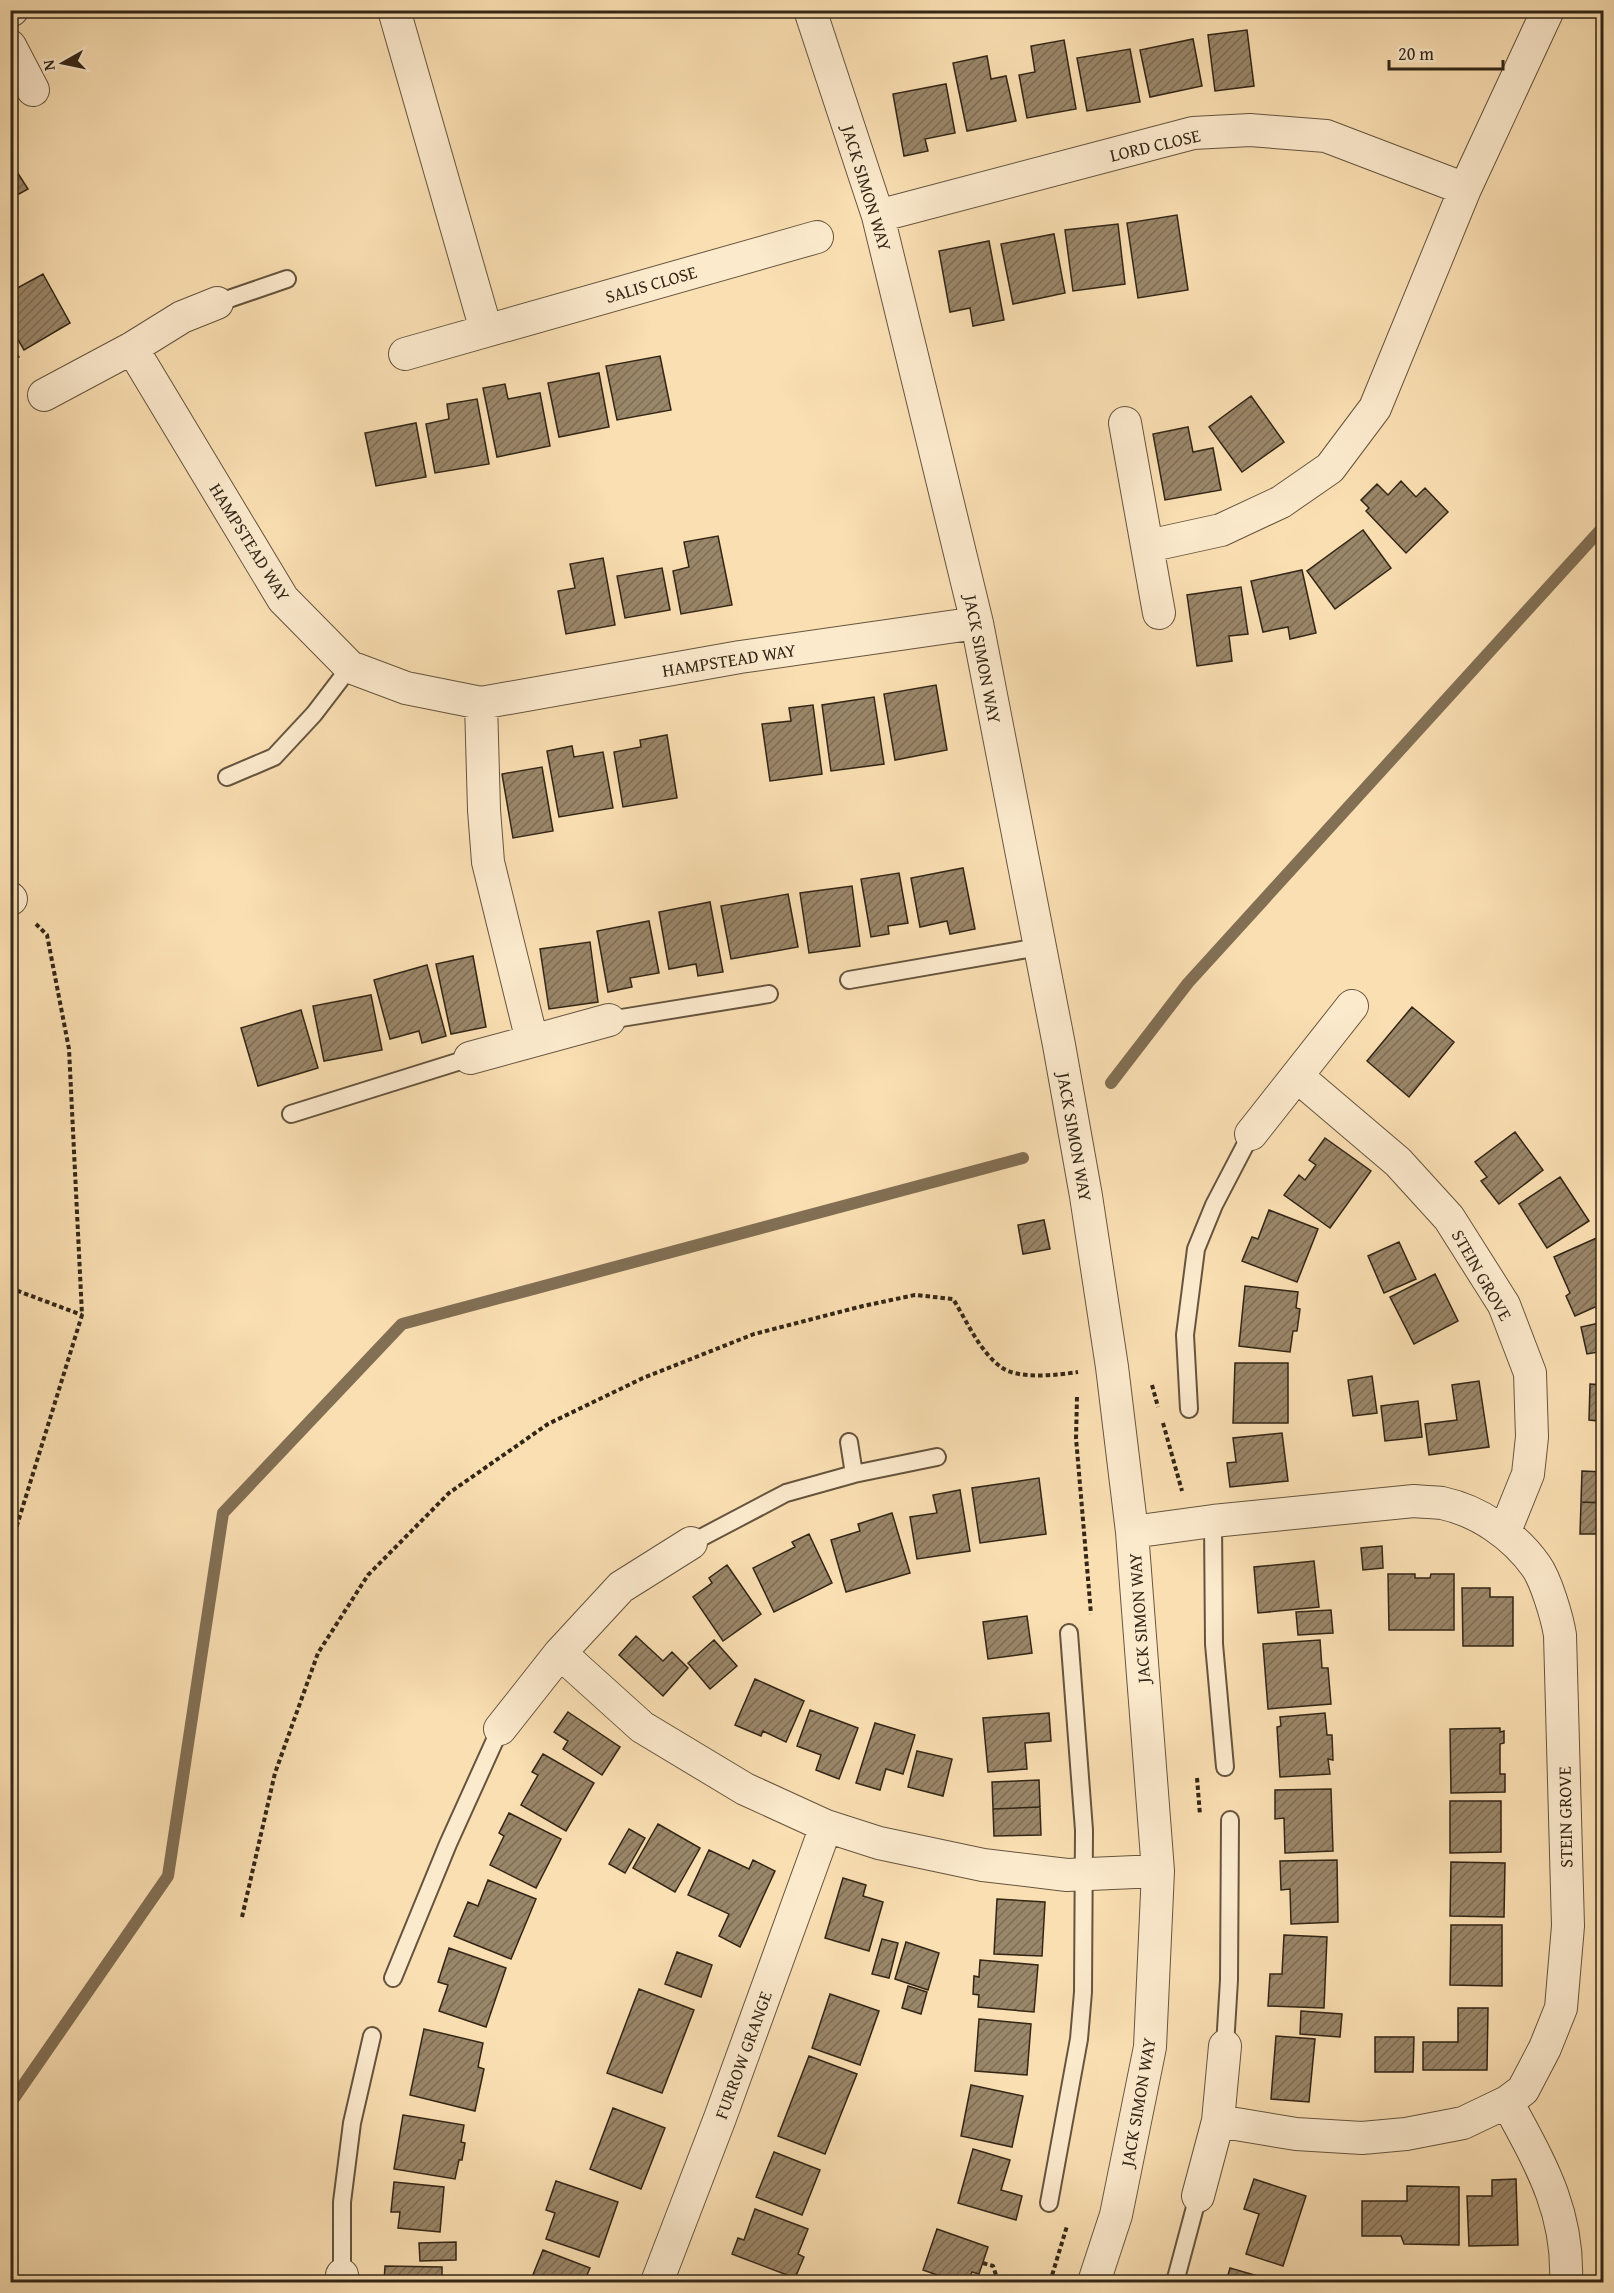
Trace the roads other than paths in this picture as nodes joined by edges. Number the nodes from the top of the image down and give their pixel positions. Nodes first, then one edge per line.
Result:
1 (394, 10) edge
2 (810, 10) edge
3 (1548, 10) edge
4 (10, 46) edge
5 (33, 90) dead end
6 (1465, 189) junction
7 (878, 216) junction
8 (817, 237) dead end
9 (286, 279) dead end
10 (217, 303) joint
11 (486, 330) junction
12 (132, 348) junction
13 (405, 354) dead end
14 (44, 395) dead end
15 (1125, 423) dead end
16 (1148, 546) junction
17 (1159, 613) dead end
18 (977, 623) junction
19 (350, 667) junction
20 (482, 703) junction
21 (227, 777) dead end
22 (1039, 947) junction
23 (849, 980) dead end
24 (769, 994) dead end
25 (1352, 1006) dead end
26 (609, 1020) joint
27 (532, 1041) junction
28 (470, 1058) joint
29 (1298, 1077) junction
30 (291, 1114) dead end
31 (1251, 1134) joint
32 (1189, 1409) dead end
33 (849, 1442) dead end
34 (937, 1457) dead end
35 (854, 1474) junction
36 (1213, 1521) junction
37 (1132, 1532) junction
38 (1505, 1532) junction
39 (690, 1543) joint
40 (1069, 1633) dead end
41 (560, 1653) junction
42 (500, 1729) joint
43 (1225, 1767) dead end
44 (1230, 1820) dead end
45 (826, 1826) junction
46 (1158, 1871) junction
47 (1082, 1874) junction
48 (393, 1978) dead end
49 (372, 2036) dead end
50 (1225, 2046) joint
51 (1507, 2102) junction
52 (1218, 2121) junction
53 (1198, 2196) joint
54 (1049, 2203) dead end
55 (342, 2279) edge
56 (657, 2283) edge
57 (1094, 2283) edge
58 (1175, 2283) edge
59 (1566, 2283) edge

1 - 11 street
2 - 7 street, JACK SIMON WAY
3 - 6 street
4 - 5 street
6 - 7 street, LORD CLOSE
6 - 16 street
7 - 18 street, JACK SIMON WAY
8 - 11 street, SALIS CLOSE
9 - 10 lane
10 - 12 street
11 - 13 street, SALIS CLOSE
12 - 14 street
12 - 19 street, HAMPSTEAD WAY
15 - 16 street
16 - 17 street
18 - 20 street, HAMPSTEAD WAY
18 - 22 street, JACK SIMON WAY
19 - 20 street, HAMPSTEAD WAY
19 - 21 lane
20 - 27 street
22 - 23 lane
22 - 37 street, JACK SIMON WAY
24 - 26 lane
25 - 29 street
26 - 27 street
27 - 28 street
28 - 30 lane
29 - 31 street
29 - 38 street, STEIN GROVE
31 - 32 lane
33 - 35 lane
34 - 35 lane
35 - 39 lane
36 - 37 street, STEIN GROVE
36 - 38 street, STEIN GROVE
36 - 43 lane
37 - 46 street, JACK SIMON WAY
38 - 51 street, STEIN GROVE
39 - 41 street
40 - 47 lane
41 - 42 street
41 - 45 street
42 - 48 lane
44 - 50 lane
45 - 47 street
45 - 56 street, FURROW GRANGE
46 - 47 street
46 - 57 street, JACK SIMON WAY
47 - 54 lane
49 - 55 lane
50 - 52 street
51 - 52 street, STEIN GROVE
51 - 59 street
52 - 53 street
53 - 58 lane

